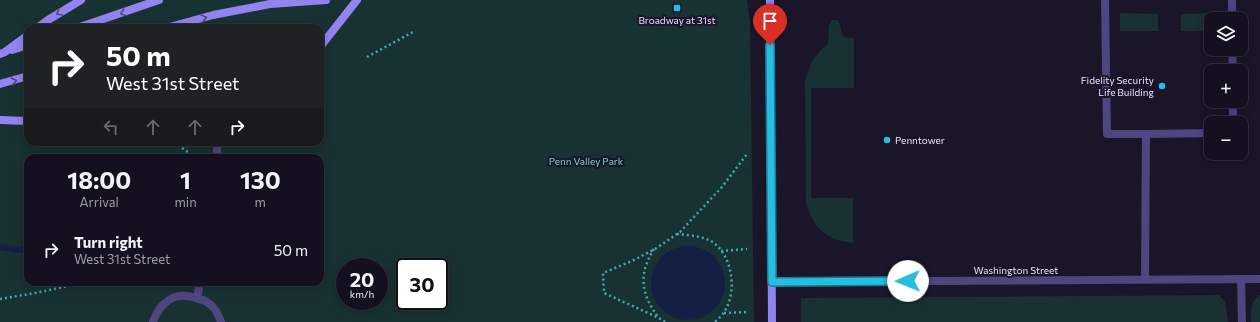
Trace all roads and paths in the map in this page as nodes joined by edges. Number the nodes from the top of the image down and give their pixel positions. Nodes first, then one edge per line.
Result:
1 (81, 0) edge
2 (160, 0) edge
3 (326, 0) edge
4 (357, 0) edge
5 (770, 0) edge
6 (1105, 0) edge
7 (1232, 0) edge
8 (1232, 12) edge
9 (42, 24) edge
10 (89, 24) edge
11 (180, 24) edge
12 (413, 32) dead end
13 (24, 38) edge
14 (324, 42) edge
15 (24, 46) edge
16 (3, 53) edge
17 (367, 57) dead end
18 (24, 77) edge
19 (0, 84) edge
20 (0, 120) edge
21 (24, 121) edge
22 (1204, 133) edge
23 (1146, 134) junction
24 (179, 146) edge
25 (189, 154) edge
26 (747, 154) dead end
27 (676, 234) junction
28 (655, 249) junction
29 (747, 249) dead end
30 (721, 251) junction
31 (1145, 279) junction
32 (1241, 279) junction
33 (1260, 279) edge
34 (772, 282) junction
35 (68, 286) edge
36 (199, 286) edge
37 (197, 298) junction
38 (0, 299) edge
39 (748, 312) dead end
40 (724, 313) junction
41 (659, 318) junction
42 (153, 322) edge
43 (221, 322) edge
44 (665, 322) edge
45 (714, 322) edge
46 (772, 322) edge
47 (1242, 322) edge

1 -> 9 main road
2 -> 10 main road
11 -> 3 main road
4 - 14 main road
5 - 34 main road
6 - 23 street
7 - 8 street
12 - 17 path
13 - 16 main road
15 - 16 main road
19 -> 18 main road
20 - 21 main road
22 - 23 street
23 - 31 street
24 - 25 path
26 - 27 path
27 - 28 path
27 - 30 path
28 - 41 path
28 - 41 path
29 - 30 path
30 - 40 path
31 - 32 street, Washington Street
31 - 34 street, Washington Street
32 - 33 street, Washington Street
32 - 47 street
34 - 46 main road
35 - 38 path
36 - 37 street
37 - 42 street
37 - 43 street
39 - 40 path
40 - 45 path
41 - 44 path

